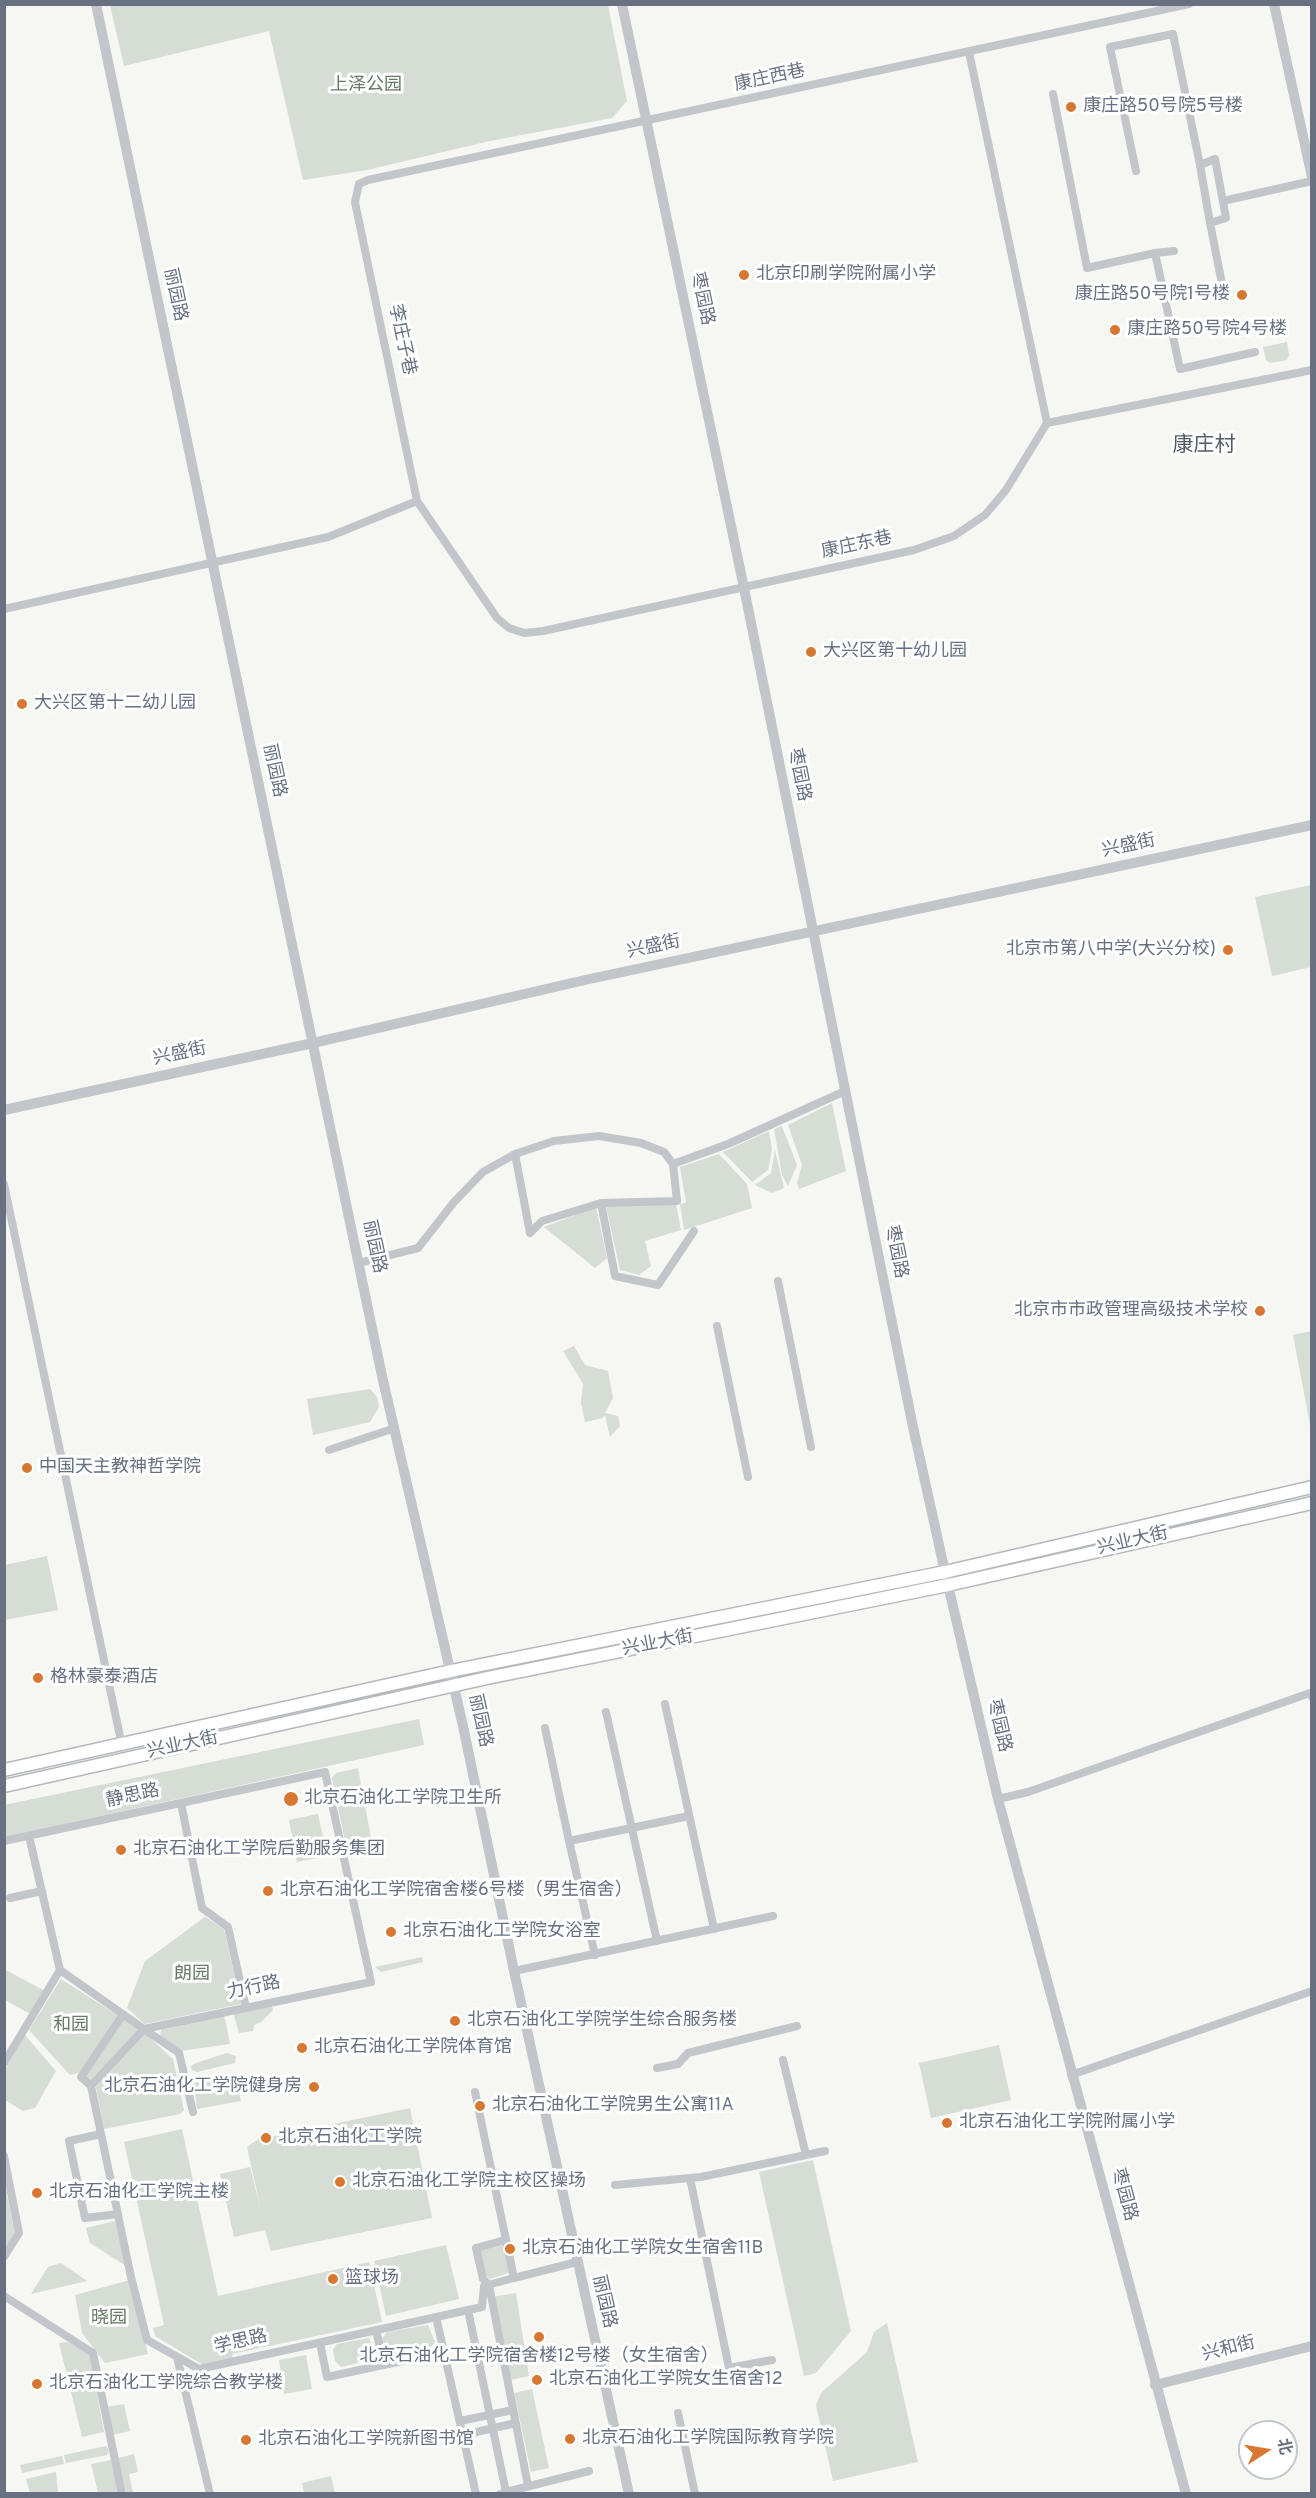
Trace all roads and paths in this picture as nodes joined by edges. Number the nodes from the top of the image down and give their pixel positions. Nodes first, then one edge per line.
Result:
1 (96, 4) edge
2 (622, 4) edge
3 (1189, 4) edge
4 (1274, 4) edge
5 (969, 52) junction
6 (1053, 94) dead end
7 (647, 122) junction
8 (1200, 165) junction
9 (1136, 171) dead end
10 (1311, 179) edge
11 (359, 184) joint
12 (1223, 201) junction
13 (1210, 223) junction
14 (1174, 251) dead end
15 (1155, 253) junction
16 (1224, 294) dead end
17 (1255, 352) dead end
18 (1311, 370) edge
19 (1047, 423) junction
20 (417, 501) junction
21 (213, 563) junction
22 (744, 588) junction
23 (4, 609) edge
24 (1311, 825) edge
25 (813, 932) junction
26 (314, 1043) junction
27 (845, 1091) junction
28 (4, 1110) edge
29 (515, 1154) junction
30 (673, 1164) junction
31 (4, 1184) edge
32 (601, 1203) junction
33 (694, 1231) dead end
34 (359, 1263) junction
35 (778, 1281) dead end
36 (717, 1326) dead end
37 (395, 1428) junction
38 (811, 1447) dead end
39 (328, 1450) dead end
40 (748, 1477) dead end
41 (1311, 1487) edge
42 (1311, 1503) edge
43 (945, 1572) junction
44 (948, 1585) junction
45 (451, 1671) junction
46 (454, 1686) junction
47 (1311, 1697) edge
48 (665, 1704) dead end
49 (606, 1712) dead end
50 (544, 1728) dead end
51 (122, 1746) junction
52 (4, 1770) edge
53 (4, 1785) edge
54 (998, 1799) junction
55 (181, 1803) junction
56 (689, 1816) junction
57 (630, 1828) junction
58 (29, 1836) junction
59 (4, 1841) edge
60 (569, 1841) junction
61 (42, 1891) junction
62 (9, 1898) dead end
63 (773, 1916) dead end
64 (714, 1929) junction
65 (657, 1941) junction
66 (595, 1955) junction
67 (60, 1970) junction
68 (514, 1971) junction
69 (370, 1982) joint
70 (1311, 1991) edge
71 (246, 2008) junction
72 (123, 2014) junction
73 (797, 2026) dead end
74 (144, 2029) junction
75 (783, 2060) dead end
76 (4, 2063) edge
77 (657, 2068) dead end
78 (1071, 2075) junction
79 (91, 2086) junction
80 (475, 2092) dead end
81 (193, 2112) dead end
82 (101, 2134) junction
83 (825, 2151) dead end
84 (806, 2155) junction
85 (4, 2156) edge
86 (690, 2178) junction
87 (615, 2185) dead end
88 (118, 2214) junction
89 (506, 2240) junction
90 (4, 2257) edge
91 (577, 2262) junction
92 (514, 2278) junction
93 (489, 2285) junction
94 (4, 2296) edge
95 (468, 2310) junction
96 (436, 2317) junction
97 (376, 2330) junction
98 (320, 2343) junction
99 (1311, 2346) edge
100 (444, 2352) junction
101 (177, 2357) junction
102 (772, 2360) dead end
103 (384, 2365) junction
104 (1155, 2385) junction
105 (513, 2410) junction
106 (678, 2414) dead end
107 (490, 2415) junction
108 (460, 2421) junction
109 (516, 2422) junction
110 (493, 2428) junction
111 (463, 2435) junction
112 (589, 2471) dead end
113 (528, 2486) junction
114 (122, 2493) edge
115 (210, 2493) edge
116 (476, 2493) edge
117 (503, 2493) edge
118 (629, 2493) edge
119 (695, 2493) edge
120 (1186, 2493) edge

1 - 21 street, 丽园路
2 - 7 street, 枣园路
3 - 5 street, 康庄西巷
4 - 10 street
5 - 7 street, 康庄西巷
5 - 19 street
6 - 15 street
7 - 11 street, 康庄西巷
7 - 22 street, 枣园路
8 - 9 street
8 - 12 street
8 - 13 street
10 - 12 street
11 - 20 street, 李庄子巷
12 - 13 street
13 - 16 street
14 - 15 street
15 - 17 street
18 - 19 street
19 - 22 street, 康庄东巷
20 - 21 street
20 - 22 street, 康庄东巷
21 - 23 street
21 - 26 street, 丽园路
22 - 25 street, 枣园路
24 - 25 street, 兴盛街
25 - 26 street, 兴盛街
25 - 27 street, 枣园路
26 - 28 street, 兴盛街
26 - 34 street, 丽园路
27 - 30 street
27 - 43 street, 枣园路
29 - 30 street
29 - 32 street
29 - 34 street
30 - 32 street
31 - 51 street
32 - 33 street
34 - 37 street, 丽园路
35 - 38 street
36 - 40 street
37 - 39 street
37 - 45 street, 丽园路
41 - 43 main road, 兴业大街
42 - 44 main road, 兴业大街
43 - 44 street, 枣园路
43 - 45 main road, 兴业大街
44 - 46 main road, 兴业大街
44 - 54 street, 枣园路
45 - 46 street, 丽园路
45 - 51 main road, 兴业大街
46 - 53 main road, 兴业大街
46 - 68 street, 丽园路
47 - 54 street
48 - 56 street
49 - 57 street
50 - 60 street
51 - 52 main road, 兴业大街
54 - 78 street, 枣园路
55 - 58 street, 静思路
55 - 69 street, 静思路
55 - 71 street
56 - 57 street
56 - 64 street
57 - 60 street
57 - 65 street
58 - 59 street, 静思路
58 - 61 street
60 - 66 street
61 - 62 street
61 - 67 street
63 - 64 street
64 - 65 street
65 - 66 street
66 - 68 street
67 - 72 street
67 - 76 street
68 - 91 street, 丽园路
69 - 71 street, 力行路
70 - 78 street
71 - 74 street, 力行路
72 - 74 street
72 - 79 street, 学思路
73 - 77 street
74 - 79 street
74 - 81 street
75 - 84 street
78 - 104 street, 枣园路
79 - 82 street, 学思路
80 - 89 street
82 - 88 street, 学思路
82 - 88 street
83 - 84 street
84 - 86 street
85 - 90 street
86 - 87 street
86 - 102 street
88 - 101 street, 学思路
89 - 92 street
89 - 93 street
91 - 92 street
91 - 118 street, 丽园路
92 - 93 street
93 - 95 street
93 - 105 street
94 - 114 street
95 - 96 street, 学思路
95 - 107 street
96 - 97 street, 学思路
96 - 100 street
97 - 98 street, 学思路
97 - 103 street
98 - 101 street, 学思路
98 - 103 street
99 - 104 street, 兴和街
100 - 103 street
100 - 108 street
101 - 115 street
104 - 120 street, 枣园路
105 - 107 street
105 - 109 street
106 - 119 street
107 - 108 street
107 - 110 street
108 - 111 street
109 - 110 street
109 - 113 street
110 - 111 street
110 - 117 street
111 - 116 street
112 - 113 street
113 - 117 street

